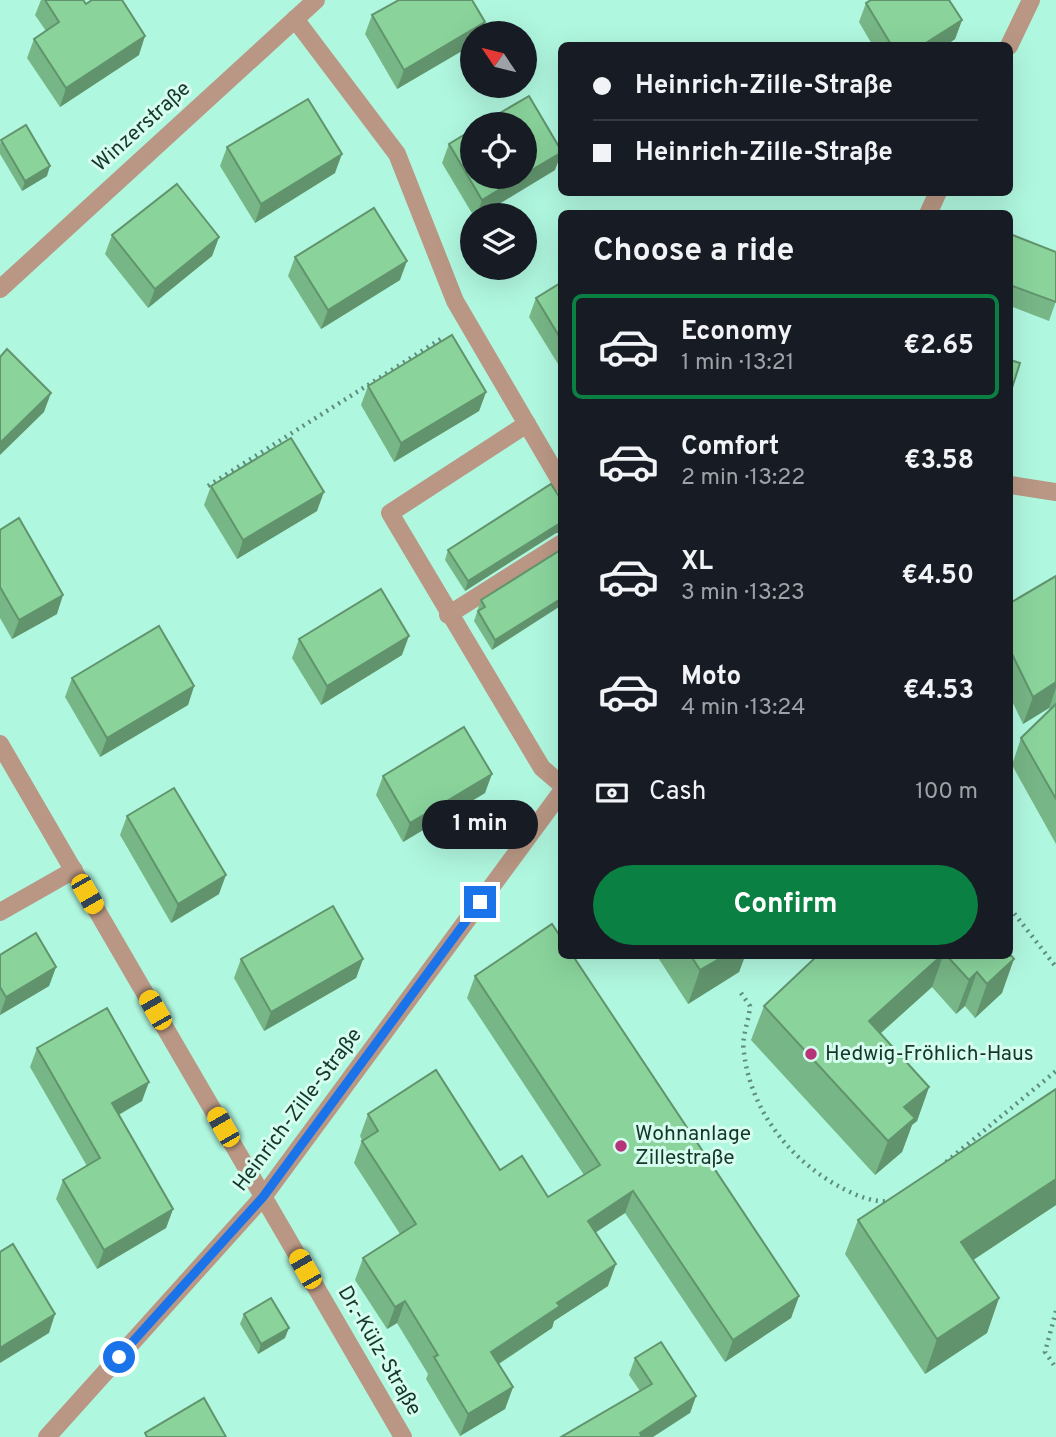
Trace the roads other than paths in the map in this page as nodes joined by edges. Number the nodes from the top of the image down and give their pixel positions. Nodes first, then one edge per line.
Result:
1 (316, 0) edge
2 (1031, 0) edge
3 (295, 19) junction
4 (1011, 42) edge
5 (0, 289) edge
6 (527, 424) junction
7 (558, 477) edge
8 (1013, 485) edge
9 (1056, 492) edge
10 (558, 546) edge
11 (448, 615) junction
12 (0, 744) edge
13 (558, 782) edge
14 (558, 795) edge
15 (74, 870) junction
16 (0, 912) edge
17 (263, 1197) junction
18 (47, 1437) edge
19 (403, 1437) edge

1 - 3 street, Winzerstraße
2 - 4 street
3 - 5 street, Winzerstraße
3 - 6 street
6 - 7 street
6 - 11 street
8 - 9 street
10 - 11 street
11 - 13 street
12 - 15 street, Dr.-Külz-Straße
14 - 17 street, Heinrich-Zille-Straße
15 - 16 street
15 - 17 street, Dr.-Külz-Straße
17 - 18 street, Heinrich-Zille-Straße
17 - 19 street, Dr.-Külz-Straße

